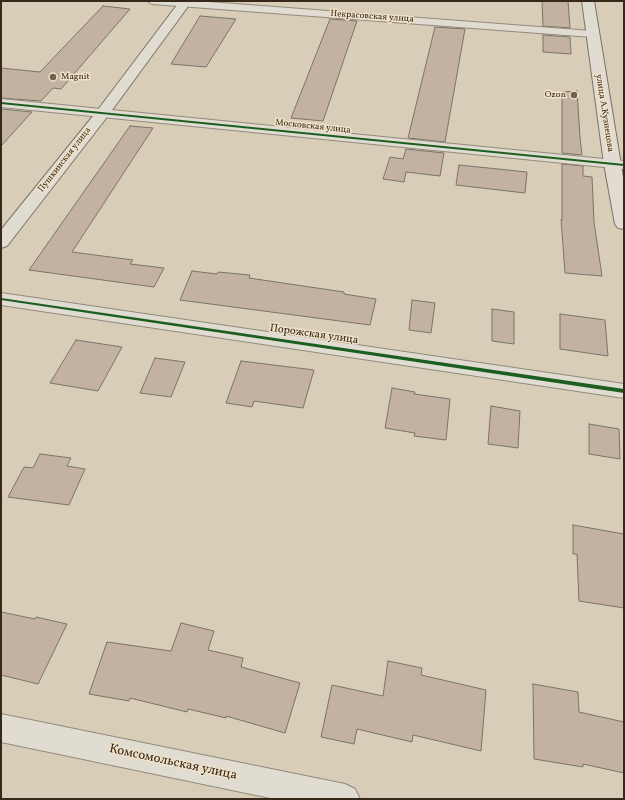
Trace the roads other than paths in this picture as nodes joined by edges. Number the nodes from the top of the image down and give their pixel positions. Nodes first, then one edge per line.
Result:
1 (152, 1) edge
2 (588, 1) edge
3 (185, 2) edge
4 (592, 34) junction
5 (1, 103) edge
6 (102, 114) junction
7 (618, 165) edge
8 (624, 224) edge
9 (1, 242) edge
10 (1, 299) edge
11 (624, 391) edge
12 (1, 728) edge
13 (345, 799) edge

1 - 3 street, Некрасовская улица
2 - 4 main road, улица А.Кузнецова
3 - 4 street, Некрасовская улица
3 - 6 main road, Пушкинская улица
4 - 7 main road, улица А.Кузнецова
5 - 6 street, Московская улица
6 - 7 street, Московская улица
6 - 9 main road, Пушкинская улица
7 - 8 main road, улица А.Кузнецова
10 - 11 street, Порожская улица
12 - 13 street, Комсомольская улица

